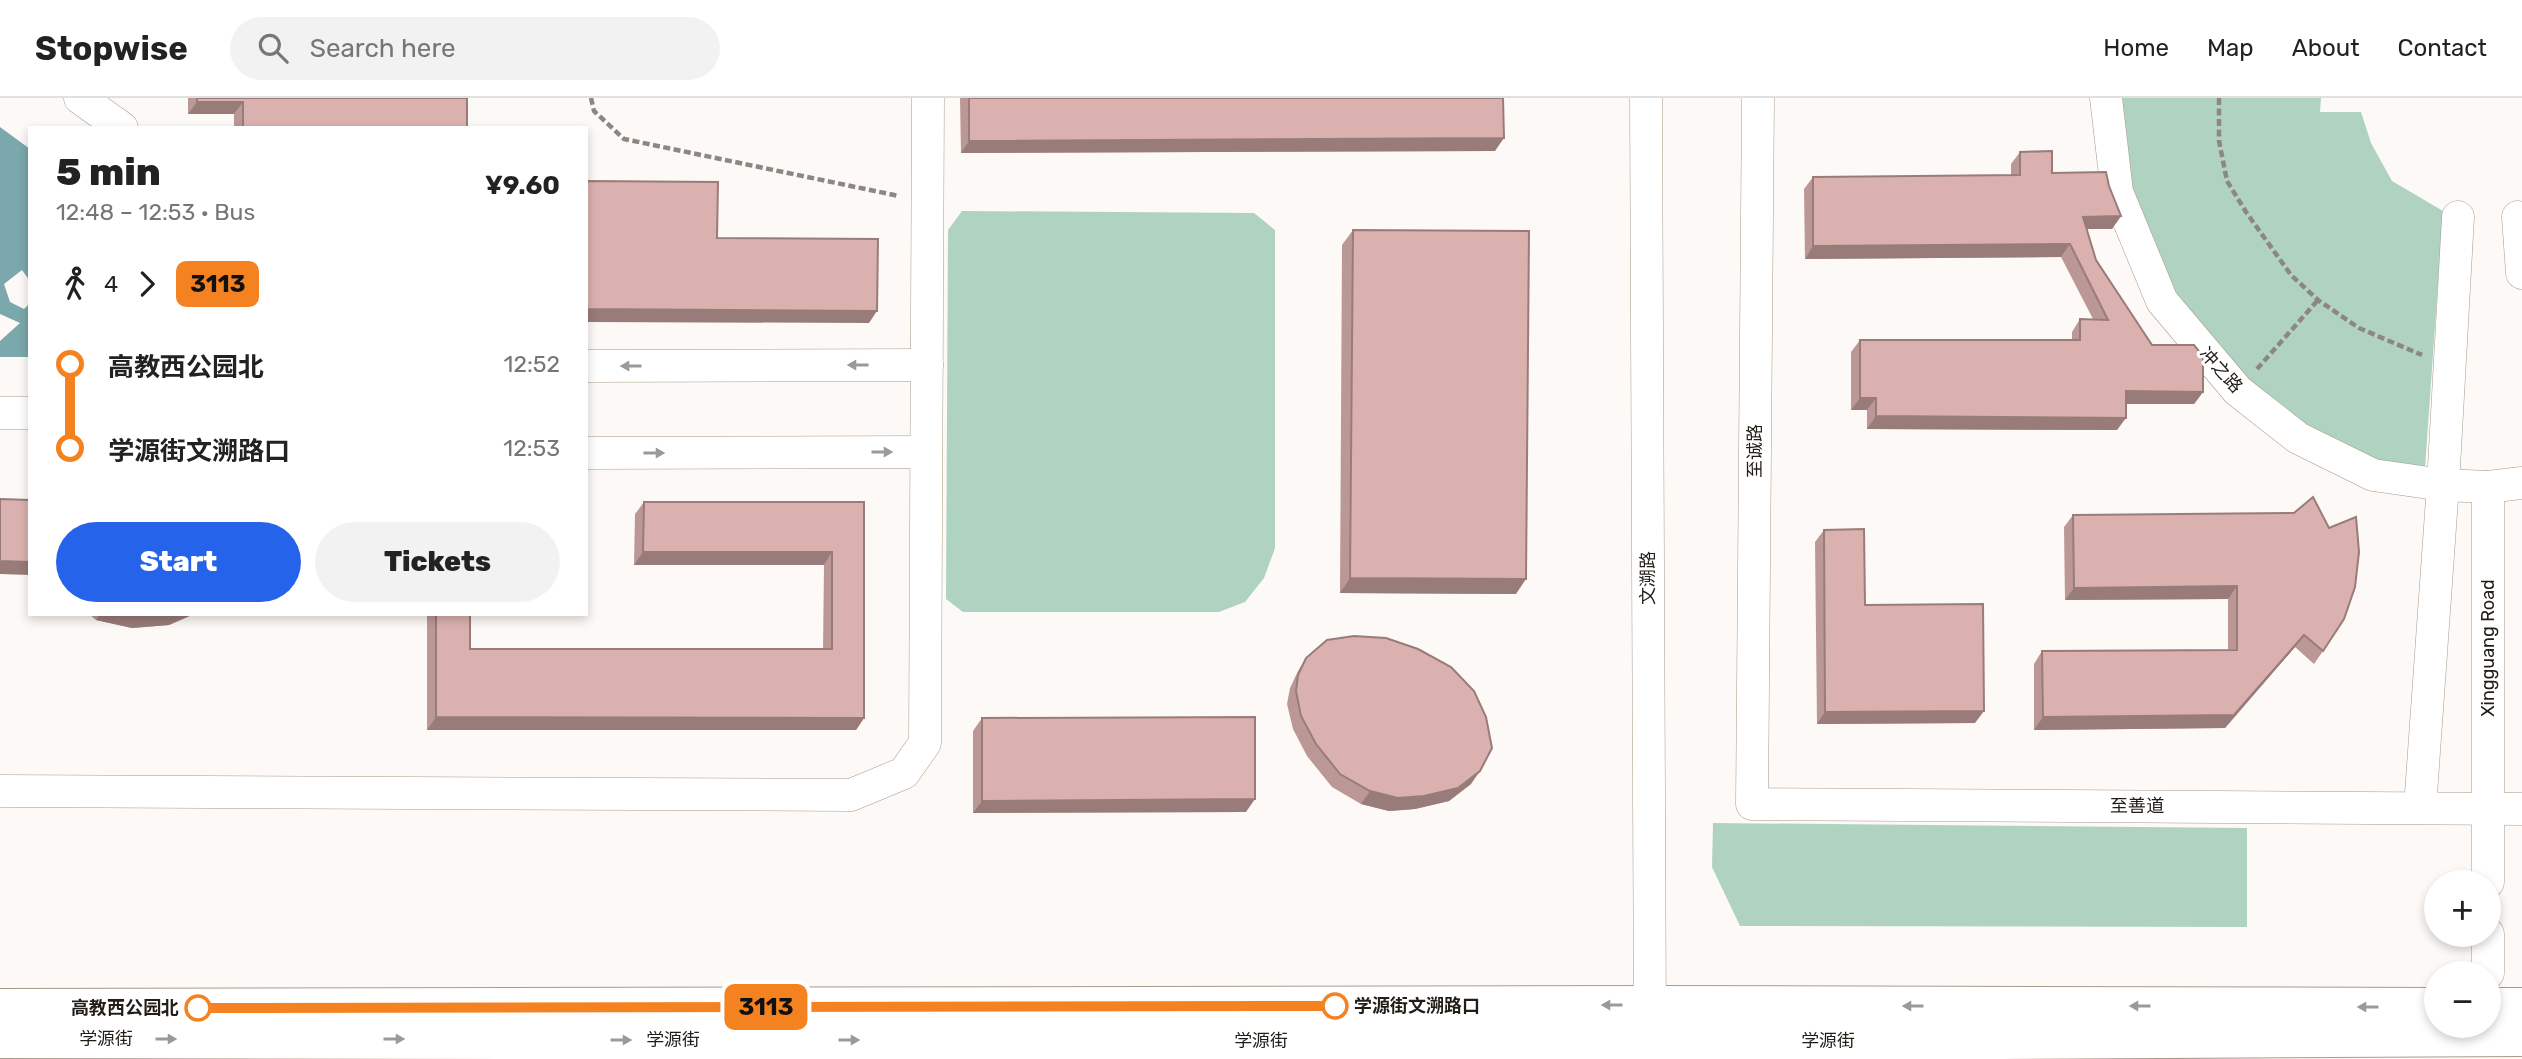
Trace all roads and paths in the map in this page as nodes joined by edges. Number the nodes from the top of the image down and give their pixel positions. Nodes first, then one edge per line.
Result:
1 (80, 98) edge
2 (592, 98) edge
3 (928, 98) edge
4 (1646, 98) edge
5 (1758, 98) edge
6 (2106, 98) edge
7 (2219, 98) edge
8 (119, 126) edge
9 (927, 202) junction
10 (2458, 218) dead end
11 (2518, 218) dead end
12 (2522, 273) edge
13 (2318, 300) junction
14 (927, 365) junction
15 (2450, 365) junction
16 (588, 366) edge
17 (2238, 391) junction
18 (0, 413) edge
19 (28, 413) edge
20 (926, 452) junction
21 (588, 453) edge
22 (2522, 483) edge
23 (2443, 485) junction
24 (2488, 487) junction
25 (0, 791) edge
26 (1752, 804) joint
27 (2420, 808) junction
28 (2488, 809) junction
29 (2522, 809) edge
30 (2488, 870) edge
31 (2424, 1007) edge
32 (2522, 1007) edge
33 (0, 1008) edge
34 (2501, 1018) edge
35 (2424, 1032) edge
36 (1650, 1035) edge
37 (2501, 1035) edge
38 (2522, 1037) edge
39 (0, 1039) edge

1 - 8 street
2 - 9 path
3 - 9 street
4 - 36 street, 文溯路
5 - 26 street, 至诚路
6 - 17 street, 冲之路
7 - 13 path
9 - 14 street
10 - 15 street
11 - 12 street
13 - 15 path
13 - 17 path
14 -> 16 street
14 - 20 street
15 - 23 street
17 - 23 street, 冲之路
18 - 19 street
21 -> 20 street
20 - 25 street
22 - 24 street, 冲之路
23 - 24 street, 冲之路
23 - 27 street
24 - 28 street, Xingguang Road
26 - 27 street, 至善道
27 - 28 street, 至善道
28 - 29 street, 至善道
28 - 30 street, Xingguang Road
31 -> 36 main road, 学源街
32 - 34 main road, 学源街
36 -> 33 main road, 学源街
35 - 36 main road, 学源街
39 -> 36 main road, 学源街
37 - 38 main road, 学源街

